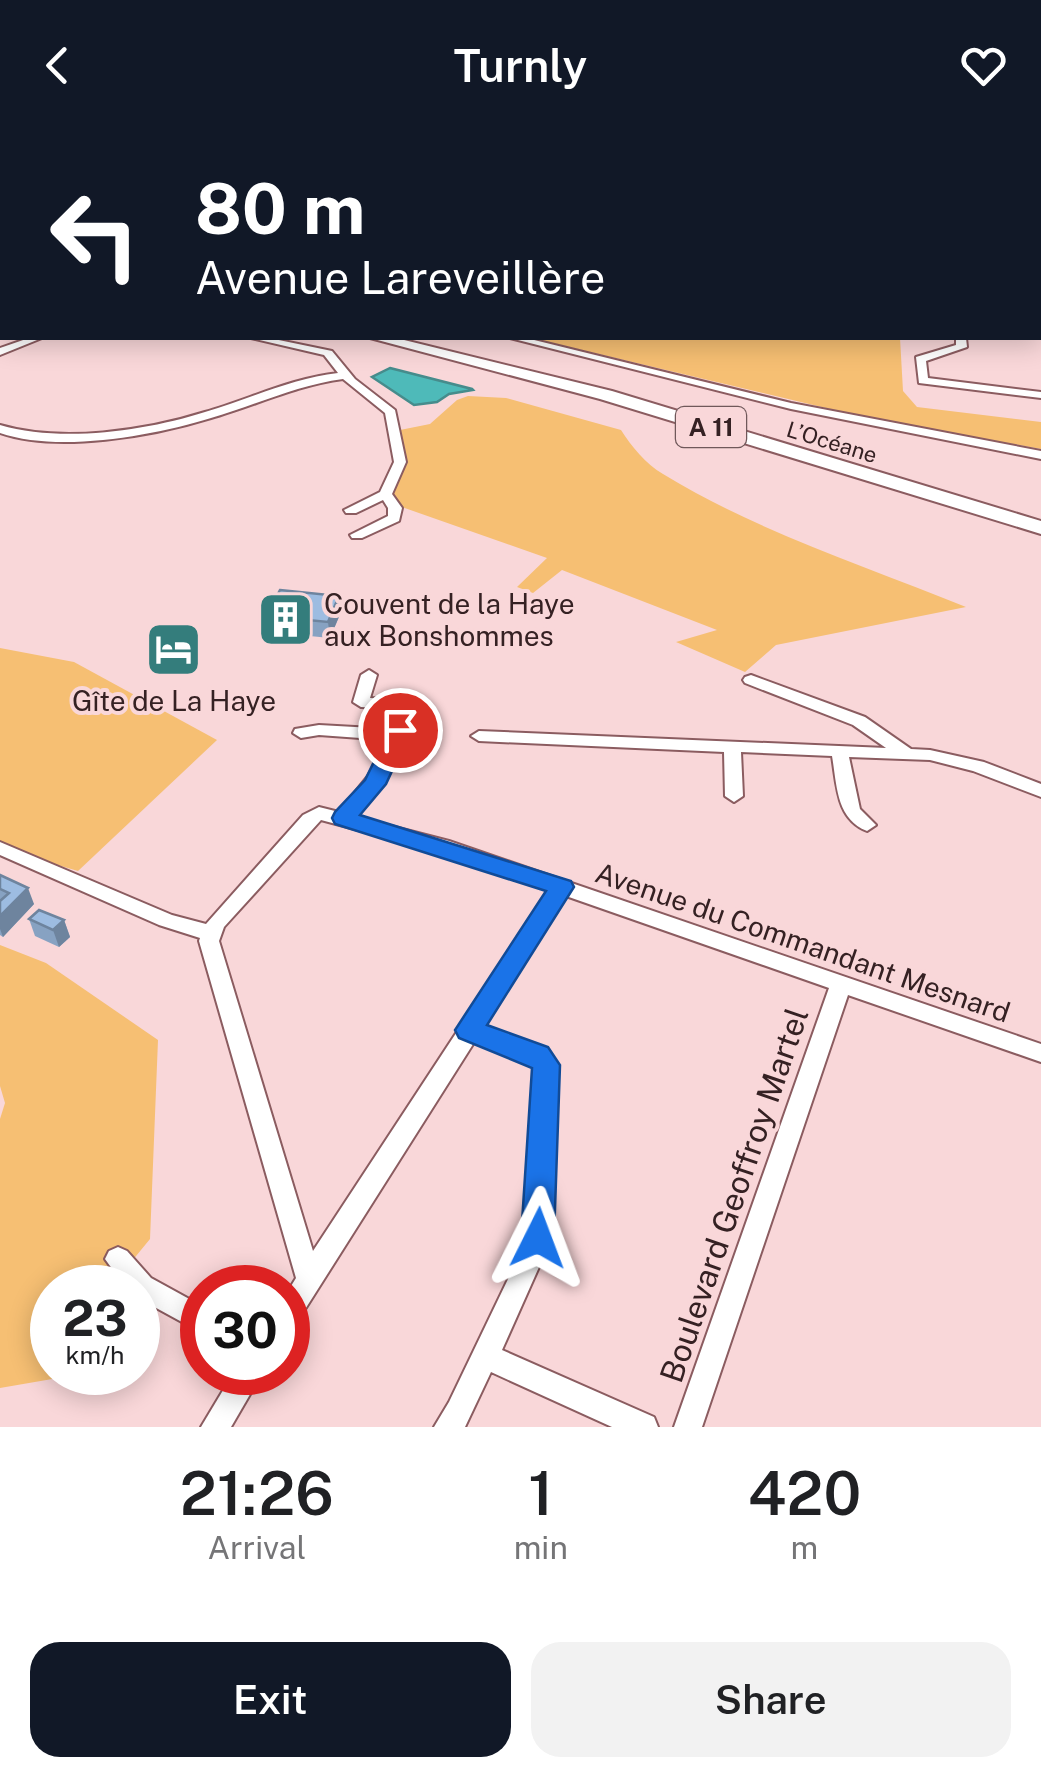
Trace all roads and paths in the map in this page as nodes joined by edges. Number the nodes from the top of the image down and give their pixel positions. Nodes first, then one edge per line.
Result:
1 (32, 340) edge
2 (266, 340) edge
3 (386, 340) edge
4 (408, 340) edge
5 (523, 340) edge
6 (961, 340) edge
7 (0, 352) edge
8 (347, 375) junction
9 (1041, 396) edge
10 (0, 430) edge
11 (1041, 457) edge
12 (385, 494) junction
13 (351, 510) dead end
14 (1041, 524) edge
15 (357, 534) dead end
16 (369, 675) dead end
17 (751, 680) dead end
18 (361, 702) junction
19 (352, 732) junction
20 (301, 733) dead end
21 (398, 734) junction
22 (478, 736) dead end
23 (732, 748) junction
24 (840, 753) junction
25 (907, 754) junction
26 (1041, 791) edge
27 (734, 796) dead end
28 (344, 818) junction
29 (867, 825) dead end
30 (0, 848) edge
31 (562, 887) junction
32 (210, 933) junction
33 (841, 984) junction
34 (469, 1030) junction
35 (1041, 1053) edge
36 (118, 1259) dead end
37 (305, 1265) edge
38 (310, 1277) edge
39 (180, 1308) edge
40 (485, 1356) junction
41 (235, 1395) edge
42 (215, 1427) edge
43 (448, 1427) edge
44 (644, 1427) edge
45 (688, 1427) edge

1 - 7 street
2 - 8 street
3 - 14 highway, L’Océane / A 11
4 - 14 highway, L’Océane / A 11
5 - 11 street
6 - 9 street
8 - 10 street
8 - 12 street
12 - 13 street
12 - 15 street
16 - 18 street
17 - 25 street
18 - 19 street
18 - 21 street
19 - 20 street
19 - 21 street
21 - 28 street
22 - 23 street
23 - 24 street
23 - 27 street
24 - 25 street
24 - 29 street
25 - 26 street
28 - 31 street, Avenue du Commandant Mesnard
28 - 32 street, Avenue du Commandant Mesnard
30 - 32 street
31 - 33 street, Avenue du Commandant Mesnard
31 - 34 street
32 - 37 street
33 - 35 street, Avenue du Commandant Mesnard
33 - 45 street, Boulevard Geoffroy Martel
34 - 38 street
34 - 40 street
36 - 39 street
40 - 43 street
40 - 44 street
41 - 42 street

